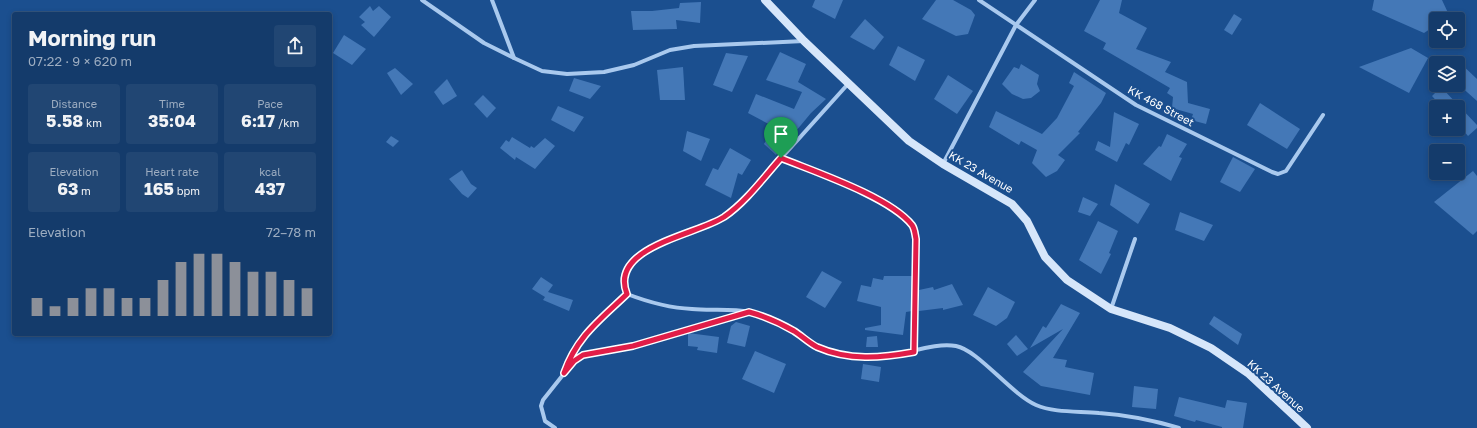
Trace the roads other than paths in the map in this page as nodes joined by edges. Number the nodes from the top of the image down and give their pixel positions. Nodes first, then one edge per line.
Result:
1 (422, 0) edge
2 (492, 0) edge
3 (765, 0) edge
4 (979, 0) edge
5 (1035, 0) edge
6 (1016, 25) junction
7 (804, 41) junction
8 (514, 58) junction
9 (848, 84) junction
10 (1323, 115) dead end
11 (781, 158) junction
12 (943, 164) junction
13 (1135, 239) dead end
14 (627, 294) junction
15 (1111, 309) junction
16 (749, 312) junction
17 (914, 352) junction
18 (564, 373) junction
19 (555, 428) edge
20 (1179, 428) edge
21 (1307, 428) edge

1 - 8 street
2 - 8 street
3 - 7 main road, KK 23 Avenue
4 - 6 street, KK 468 Street
5 - 6 street
6 - 10 street, KK 468 Street
6 - 12 street
7 - 8 street
7 - 9 main road, KK 23 Avenue
9 - 11 street
9 - 12 main road, KK 23 Avenue
11 - 14 street
11 - 17 street
12 - 15 main road, KK 23 Avenue
13 - 15 street
14 - 16 street
14 - 18 street
15 - 21 main road, KK 23 Avenue
16 - 17 street
16 - 18 street
17 - 20 street
18 - 19 street

